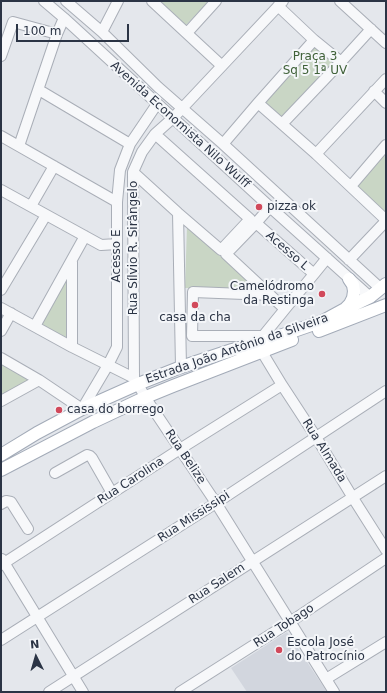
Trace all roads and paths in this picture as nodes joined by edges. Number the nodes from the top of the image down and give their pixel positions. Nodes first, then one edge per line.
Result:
1 (44, 1) edge
2 (66, 1) edge
3 (118, 1) edge
4 (152, 1) edge
5 (216, 1) edge
6 (340, 1) edge
7 (280, 4) edge
8 (64, 18) junction
9 (371, 28) junction
10 (102, 32) junction
11 (187, 33) junction
12 (57, 34) junction
13 (314, 40) junction
14 (386, 42) edge
15 (1, 56) edge
16 (341, 62) junction
17 (222, 66) junction
18 (386, 79) edge
19 (39, 90) junction
20 (374, 91) junction
21 (258, 103) junction
22 (386, 103) edge
23 (157, 104) junction
24 (182, 108) junction
25 (173, 118) junction
26 (282, 124) junction
27 (155, 134) junction
28 (1, 136) edge
29 (130, 144) junction
30 (223, 144) junction
31 (19, 146) junction
32 (386, 146) edge
33 (316, 154) junction
34 (54, 166) junction
35 (133, 172) junction
36 (350, 186) junction
37 (1, 190) edge
38 (117, 202) junction
39 (31, 206) junction
40 (270, 207) junction
41 (178, 214) junction
42 (46, 215) junction
43 (386, 221) edge
44 (256, 223) junction
45 (85, 236) junction
46 (117, 244) junction
47 (223, 252) junction
48 (327, 258) junction
49 (72, 260) junction
50 (349, 260) junction
51 (314, 274) junction
52 (349, 279) junction
53 (383, 286) edge
54 (1, 290) edge
55 (270, 295) junction
56 (370, 297) junction
57 (386, 304) edge
58 (1, 308) edge
59 (285, 309) junction
60 (345, 309) junction
61 (11, 313) junction
62 (35, 326) junction
63 (1, 331) edge
64 (263, 343) junction
65 (72, 347) junction
66 (1, 358) edge
67 (108, 365) junction
68 (181, 367) junction
69 (39, 380) junction
70 (133, 383) junction
71 (282, 385) junction
72 (386, 391) edge
73 (146, 397) junction
74 (1, 401) edge
75 (82, 409) junction
76 (93, 422) junction
77 (316, 437) junction
78 (180, 449) junction
79 (1, 455) edge
80 (1, 470) edge
81 (56, 473) dead end
82 (386, 476) edge
83 (112, 493) junction
84 (352, 498) junction
85 (216, 503) junction
86 (1, 504) edge
87 (28, 529) dead end
88 (386, 550) edge
89 (386, 558) edge
90 (252, 561) junction
91 (2, 562) edge
92 (37, 616) junction
93 (290, 622) junction
94 (1, 640) edge
95 (386, 642) edge
96 (73, 676) junction
97 (326, 679) junction
98 (49, 692) edge
99 (83, 692) edge
100 (180, 692) edge
101 (334, 692) edge

1 - 8 street, Avenida Economista Nilo Wulff
2 - 10 street, Avenida Economista Nilo Wulff
3 - 10 street
4 - 11 street
5 - 11 street
6 - 9 street
7 - 13 street
7 - 17 street, Rua Sílvio R. Sirângelo
8 - 12 street
8 - 23 street, Avenida Economista Nilo Wulff
9 - 14 street
9 - 16 street
10 - 24 street, Avenida Economista Nilo Wulff
11 - 17 street
12 - 15 street
12 - 19 street
13 - 16 street
13 - 21 street
16 - 26 street
17 - 24 street, Rua Sílvio R. Sirângelo
18 - 20 street
19 - 29 street
19 - 31 street
20 - 22 street
20 - 33 street
21 - 26 street
21 - 30 street
23 - 25 street, Avenida Economista Nilo Wulff
23 - 29 street, Acesso E
24 - 25 street, Rua Sílvio R. Sirângelo
24 - 30 street, Avenida Economista Nilo Wulff
25 - 27 street, Rua Sílvio R. Sirângelo
25 - 40 street, Avenida Economista Nilo Wulff
26 - 33 street
27 - 35 street, Rua Sílvio R. Sirângelo
27 - 47 street
28 - 31 street
29 - 38 street, Acesso E
30 - 50 street, Avenida Economista Nilo Wulff
31 - 34 street
32 - 36 street
33 - 36 street
34 - 38 street
34 - 39 street
35 - 41 street
35 - 70 street, Rua Sílvio R. Sirângelo
36 - 43 street
37 - 39 street
38 - 46 street, Acesso E
39 - 42 street
40 - 44 street
40 - 48 street, Avenida Economista Nilo Wulff
41 - 47 street
41 - 68 street
42 - 45 street
42 - 54 street
43 - 50 street
44 - 47 street
44 - 51 street, Acesso L
45 - 46 street
45 - 49 street
46 - 67 street, Acesso E
47 - 55 street
48 - 51 street
48 - 52 street, Avenida Economista Nilo Wulff
49 - 62 street
49 - 65 street
50 - 53 street, Avenida Economista Nilo Wulff
51 - 59 street, Acesso L
52 - 56 street, Avenida Economista Nilo Wulff
52 - 60 main road
53 - 56 main road, Estrada João Antônio da Silveira
55 - 59 street
55 - 64 street
56 - 57 main road
56 - 60 main road, Estrada João Antônio da Silveira
57 - 64 main road, Estrada João Antônio da Silveira
58 - 61 street
59 - 64 street, Acesso L
60 - 64 main road, Estrada João Antônio da Silveira
61 - 62 street
61 - 63 street
62 - 65 street
64 - 68 main road, Estrada João Antônio da Silveira
64 - 71 street, Rua Almada
64 - 73 main road, Estrada João Antônio da Silveira
65 - 67 street
66 - 69 street
67 - 70 street
67 - 75 street, Acesso E
68 - 70 main road, Estrada João Antônio da Silveira
69 - 74 street
69 - 75 street
70 - 73 street, Rua Belize
70 - 75 main road, Estrada João Antônio da Silveira
70 - 76 main road
71 - 77 street, Rua Almada
71 - 78 street, Rua Carolina
72 - 77 street, Rua Mississipi
73 - 76 main road, Estrada João Antônio da Silveira
73 - 78 street, Rua Belize
75 - 79 main road, Estrada João Antônio da Silveira
76 - 80 main road, Estrada João Antônio da Silveira
77 - 84 street, Rua Almada
77 - 85 street, Rua Mississipi
78 - 83 street, Rua Carolina
78 - 85 street, Rua Belize
81 - 83 street
82 - 84 street, Rua Salem
83 - 91 street, Rua Carolina
84 - 88 street, Rua Almada
84 - 90 street, Rua Salem
85 - 90 street, Rua Belize
85 - 92 street, Rua Mississipi
86 - 87 street
89 - 93 street, Rua Tobago
90 - 93 street, Rua Belize
90 - 96 street, Rua Salem
91 - 92 street
92 - 94 street, Rua Mississipi
92 - 96 street
93 - 97 street, Rua Belize
93 - 100 street, Rua Tobago
95 - 97 street
96 - 98 street, Rua Salem
96 - 99 street
97 - 101 street, Rua Belize

